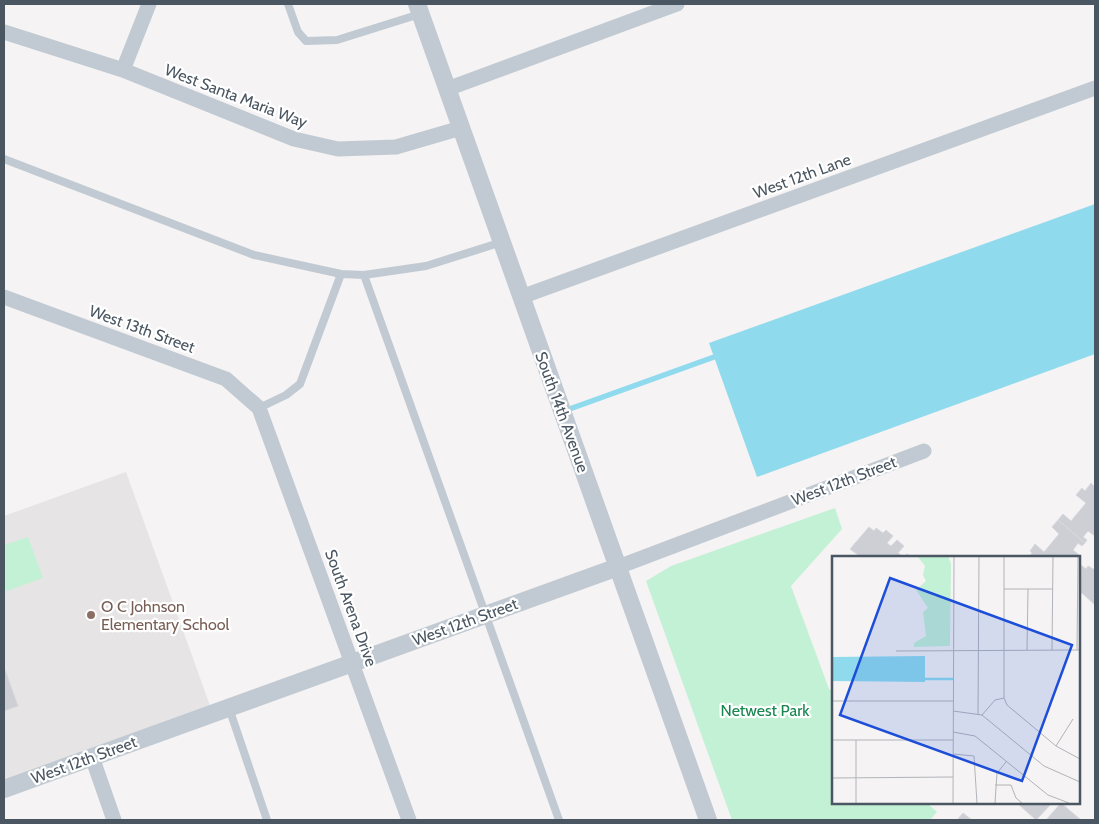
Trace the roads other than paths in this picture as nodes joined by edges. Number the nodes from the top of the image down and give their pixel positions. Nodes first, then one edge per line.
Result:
1 (149, 4) edge
2 (288, 4) edge
3 (677, 4) edge
4 (418, 9) edge
5 (4, 32) edge
6 (123, 70) junction
7 (1095, 88) edge
8 (447, 89) junction
9 (462, 128) junction
10 (4, 159) edge
11 (502, 242) junction
12 (341, 274) junction
13 (364, 275) junction
14 (4, 296) edge
15 (521, 297) junction
16 (259, 408) junction
17 (924, 451) dead end
18 (618, 567) junction
19 (484, 615) junction
20 (353, 663) junction
21 (229, 708) junction
22 (92, 757) junction
23 (4, 789) edge
24 (114, 820) edge
25 (267, 820) edge
26 (410, 820) edge
27 (559, 820) edge
28 (708, 820) edge

1 - 6 street
2 - 4 lane
3 - 8 street
4 - 8 street, South 14th Avenue
5 - 6 street, West Santa Maria Way
6 - 9 street, West Santa Maria Way
7 - 15 street, West 12th Lane
8 - 9 street, South 14th Avenue
9 - 11 street, South 14th Avenue
10 - 12 lane
11 - 13 lane
11 - 15 street, South 14th Avenue
12 - 13 lane
12 - 16 lane
13 - 19 lane
14 - 16 street, West 13th Street
15 - 18 street, South 14th Avenue
16 - 20 street, South Arena Drive
17 - 18 street, West 12th Street
18 - 19 street, West 12th Street
18 - 28 street, South 14th Avenue
19 - 20 street, West 12th Street
19 - 27 lane
20 - 21 street, West 12th Street
20 - 26 street, South Arena Drive
21 - 22 street, West 12th Street
21 - 25 lane
22 - 23 street, West 12th Street
22 - 24 street

